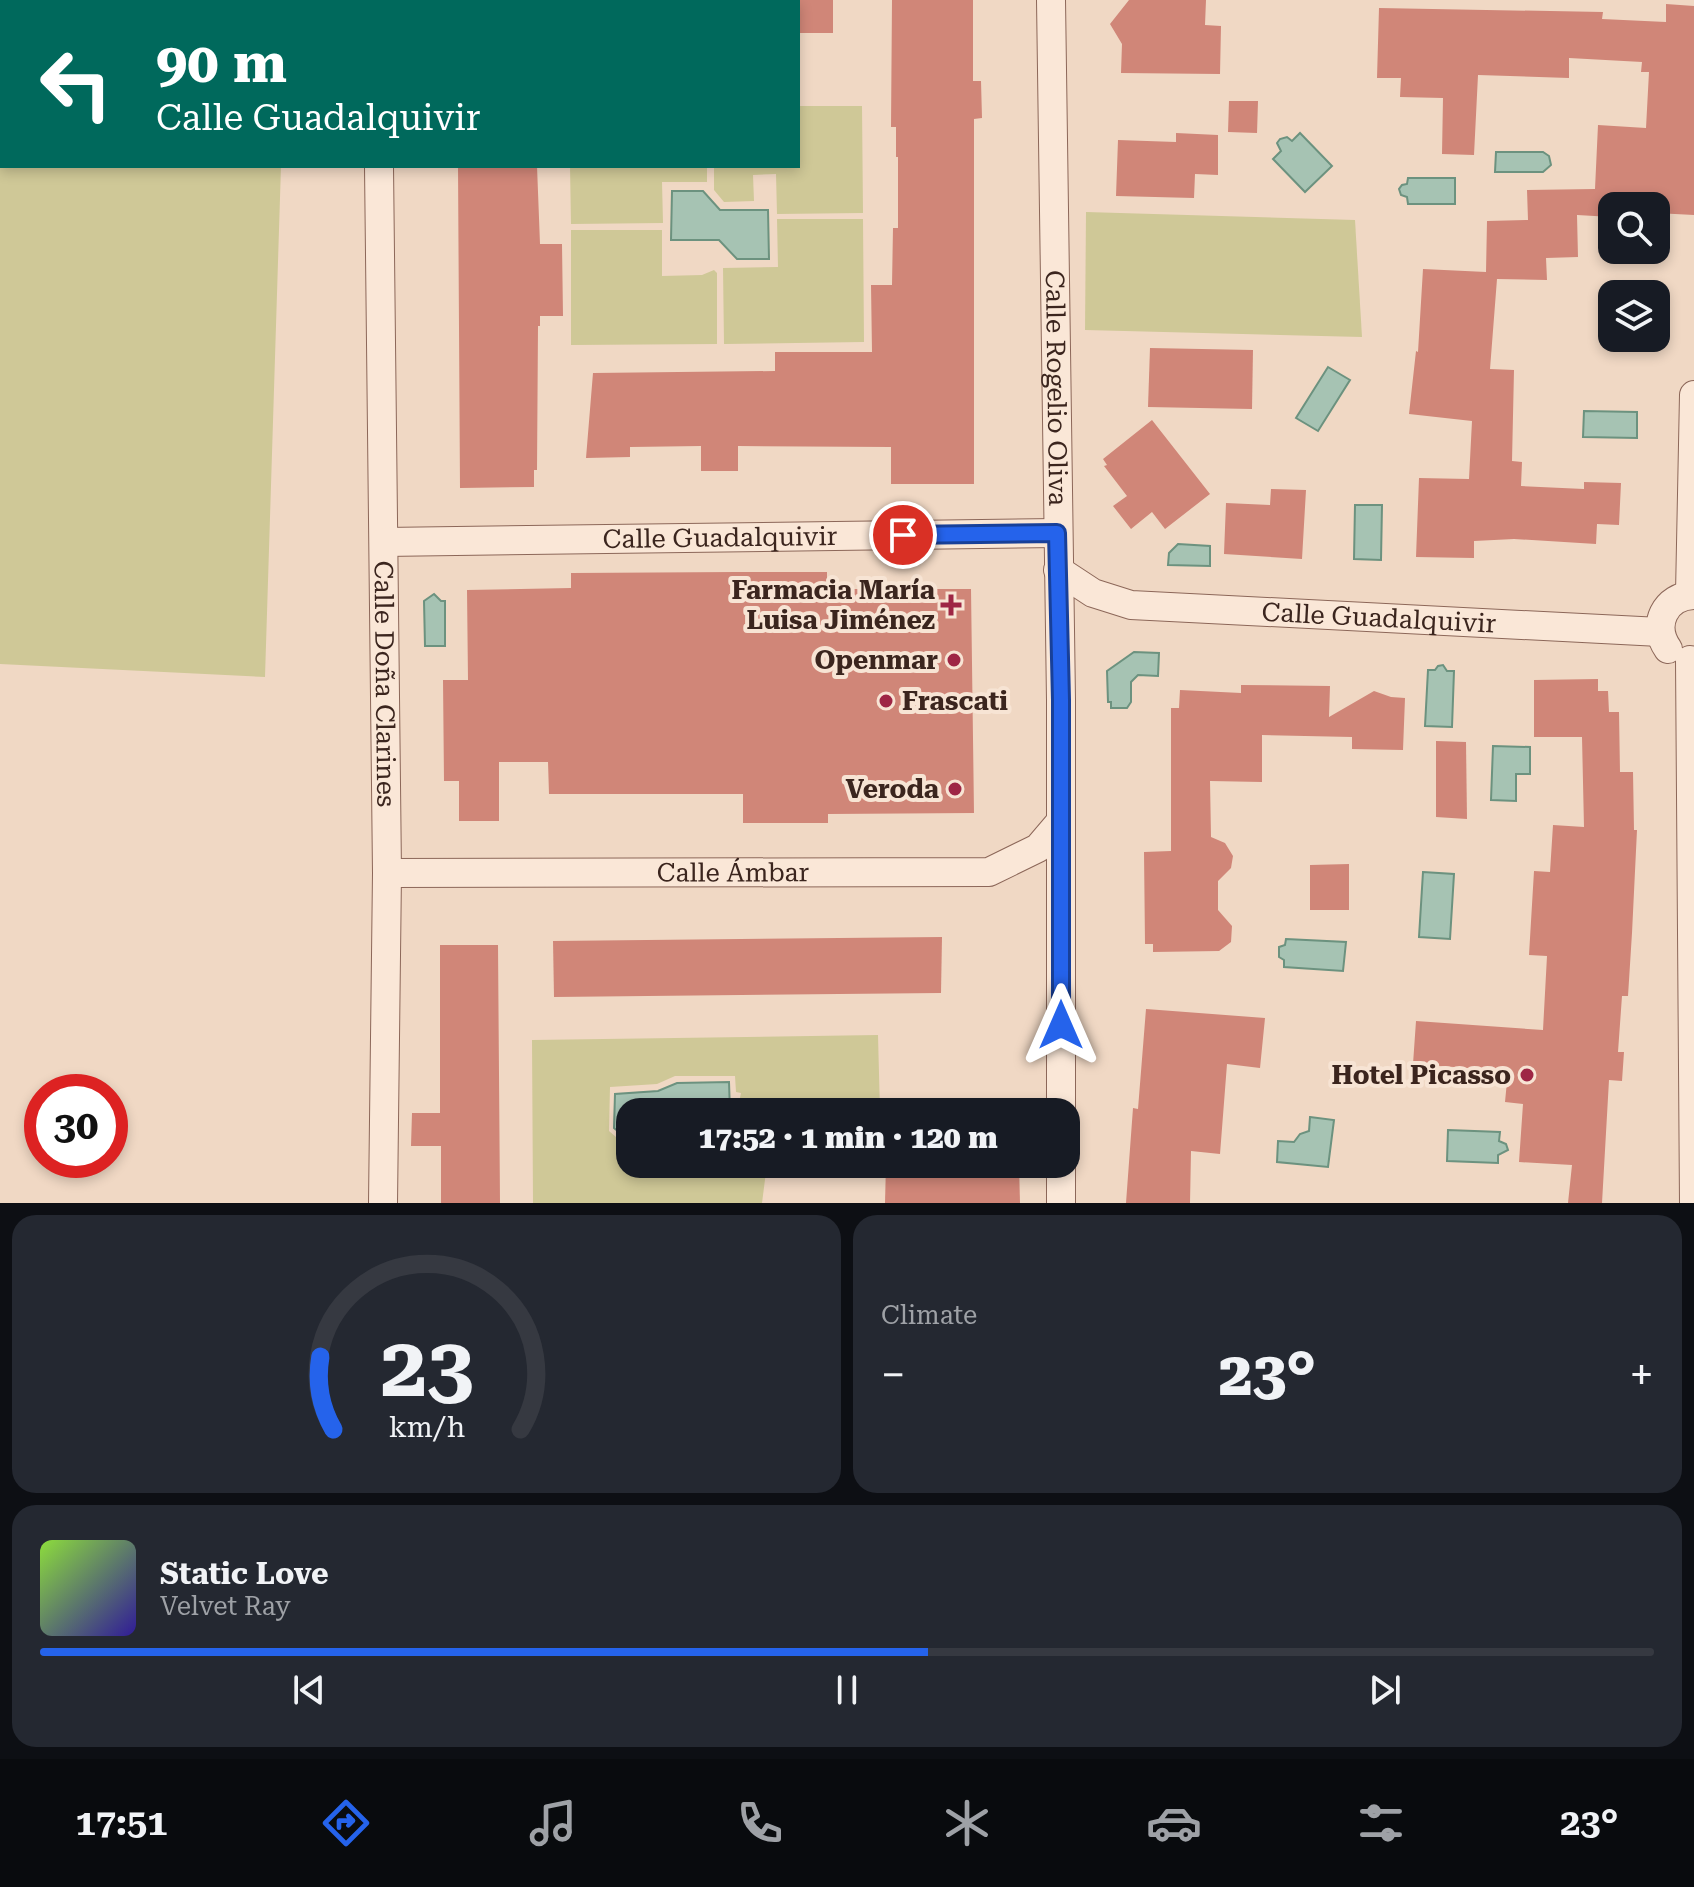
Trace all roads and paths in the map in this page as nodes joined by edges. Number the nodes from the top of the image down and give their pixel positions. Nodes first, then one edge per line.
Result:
1 (1051, 0) edge
2 (379, 168) edge
3 (1694, 395) edge
4 (1057, 533) junction
5 (384, 542) junction
6 (1058, 570) junction
7 (1692, 594) edge
8 (1660, 632) junction
9 (1692, 659) edge
10 (1061, 821) junction
11 (387, 873) junction
12 (1061, 1098) edge
13 (1061, 1178) edge
14 (383, 1203) edge
15 (1061, 1203) edge
16 (1694, 1203) edge

1 - 4 street, Calle Rogelio Oliva
2 - 5 street, Calle Doña Clarines
3 - 7 street
4 - 5 street, Calle Guadalquivir
4 - 6 street, Calle Rogelio Oliva
5 - 11 street, Calle Doña Clarines
6 - 8 street, Calle Guadalquivir
6 - 10 street, Calle Rogelio Oliva
7 - 8 street
8 - 9 street
9 - 16 street
10 - 11 street, Calle Ámbar
10 - 12 street, Calle Rogelio Oliva
11 - 14 street, Calle Doña Clarines
13 - 15 street

